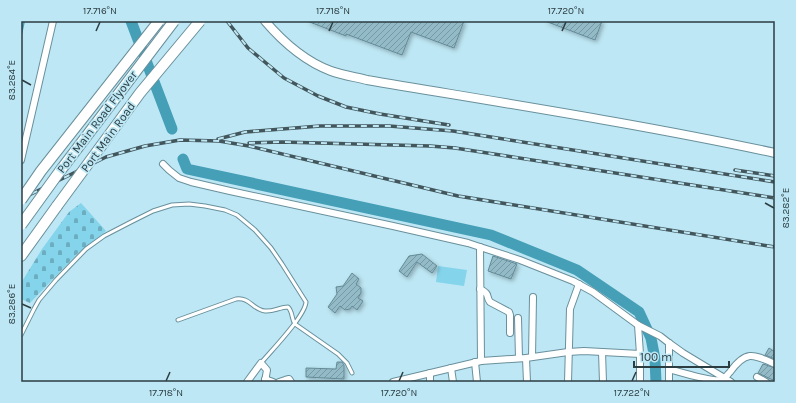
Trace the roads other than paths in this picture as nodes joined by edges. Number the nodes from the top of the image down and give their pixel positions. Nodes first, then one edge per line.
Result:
1 (53, 21) edge
2 (159, 21) edge
3 (174, 21) edge
4 (200, 21) edge
5 (265, 21) edge
6 (775, 153) edge
7 (21, 160) edge
8 (162, 164) dead end
9 (21, 200) edge
10 (21, 224) edge
11 (480, 247) junction
12 (21, 256) edge
13 (579, 284) junction
14 (480, 289) junction
15 (533, 296) dead end
16 (518, 318) dead end
17 (178, 320) dead end
18 (294, 324) junction
19 (641, 326) junction
20 (510, 332) dead end
21 (21, 335) edge
22 (669, 343) junction
23 (568, 352) junction
24 (602, 352) junction
25 (640, 354) junction
26 (529, 357) junction
27 (519, 358) junction
28 (478, 361) junction
29 (262, 363) junction
30 (775, 364) edge
31 (452, 368) junction
32 (669, 369) junction
33 (352, 373) dead end
34 (430, 373) junction
35 (757, 377) dead end
36 (725, 378) junction
37 (265, 381) edge
38 (247, 382) edge
39 (273, 382) edge
40 (279, 382) edge
41 (291, 382) edge
42 (393, 382) edge
43 (430, 382) edge
44 (453, 382) edge
45 (477, 382) edge
46 (527, 382) edge
47 (568, 382) edge
48 (603, 382) edge
49 (640, 382) edge
50 (669, 382) edge
51 (731, 382) edge
52 (766, 382) edge

1 - 7 street
2 - 9 main road, Port Main Road Flyover, bridge
3 - 10 main road, Port Main Road Flyover, bridge
4 - 12 main road, Port Main Road, bridge
5 - 6 street
8 - 11 street
11 - 13 street
11 - 14 street
13 - 19 street
13 - 23 street
14 - 20 street
14 - 28 street
15 - 26 street
16 - 27 street
17 - 18 lane
18 - 21 lane
18 - 29 lane
18 - 33 lane
19 - 22 street
19 - 25 street
22 - 32 street
22 - 36 street
23 - 24 street
23 - 26 street
23 - 47 street
24 - 25 street
24 - 48 street
25 - 49 street
26 - 27 street
26 - 46 street
27 - 28 street
28 - 31 street
28 - 45 street
29 - 37 street
29 - 38 street
30 - 36 street
31 - 34 street
31 - 44 street
32 - 36 street
32 - 50 street
34 - 42 street
34 - 43 street
35 - 52 street
36 - 51 street
37 - 39 street
40 - 41 street

